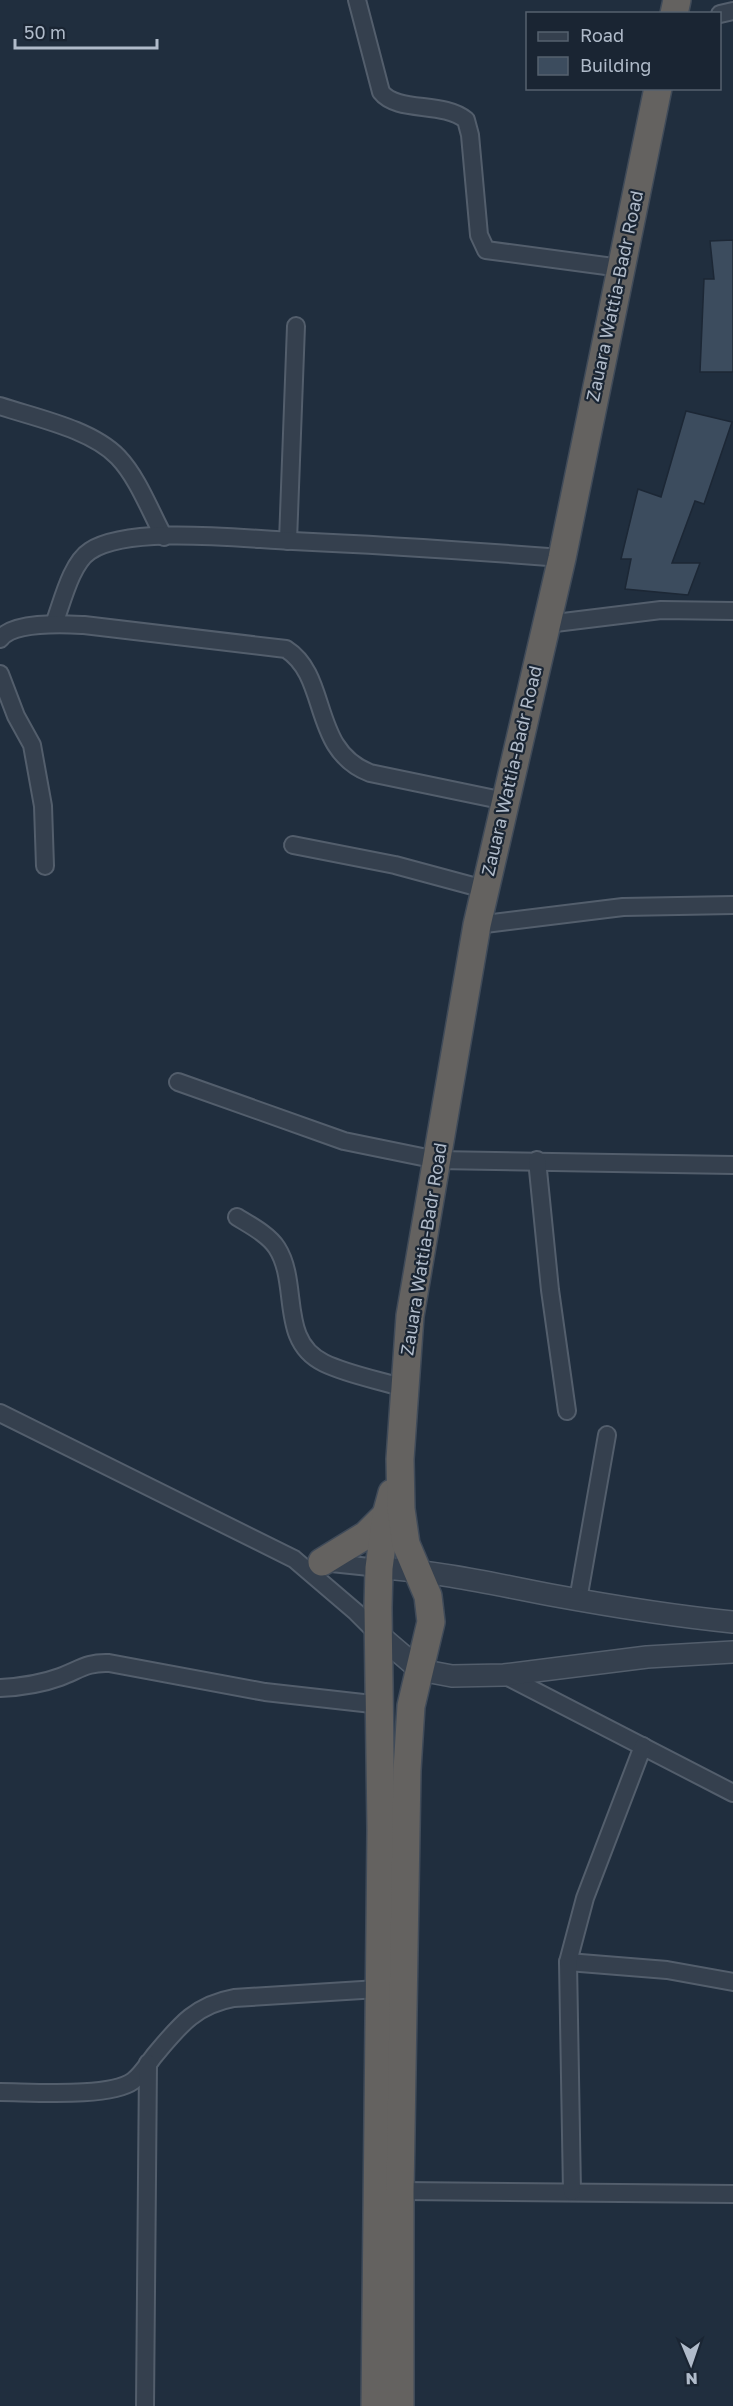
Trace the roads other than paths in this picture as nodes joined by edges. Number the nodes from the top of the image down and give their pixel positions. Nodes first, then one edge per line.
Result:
1 (357, 0) edge
2 (658, 90) edge
3 (621, 268) junction
4 (296, 326) dead end
5 (0, 406) edge
6 (164, 537) junction
7 (288, 541) junction
8 (562, 558) junction
9 (733, 611) edge
10 (54, 624) junction
11 (547, 624) junction
12 (0, 639) edge
13 (0, 674) edge
14 (505, 801) junction
15 (293, 845) dead end
16 (45, 866) dead end
17 (484, 888) junction
18 (733, 905) edge
19 (477, 925) junction
20 (178, 1082) dead end
21 (437, 1160) junction
22 (537, 1160) junction
23 (733, 1165) edge
24 (237, 1217) dead end
25 (404, 1388) junction
26 (567, 1411) dead end
27 (0, 1413) edge
28 (607, 1435) dead end
29 (400, 1460) junction
30 (386, 1515) junction
31 (294, 1558) junction
32 (322, 1562) junction
33 (379, 1568) junction
34 (416, 1570) junction
35 (578, 1600) junction
36 (733, 1622) edge
37 (379, 1635) junction
38 (733, 1652) edge
39 (420, 1670) junction
40 (504, 1675) junction
41 (0, 1688) edge
42 (381, 1705) junction
43 (643, 1746) junction
44 (733, 1793) edge
45 (568, 1962) junction
46 (733, 1982) edge
47 (378, 1989) junction
48 (148, 2063) junction
49 (0, 2092) edge
50 (400, 2191) junction
51 (572, 2192) junction
52 (733, 2194) edge
53 (146, 2406) edge
54 (375, 2406) edge
55 (400, 2406) edge

1 - 3 street
2 - 3 highway, Zauara Wattia-Badr Road
3 - 8 highway, Zauara Wattia-Badr Road
4 - 7 street
5 - 6 street
6 - 7 street
6 - 10 street
7 - 8 street
8 - 11 highway, Zauara Wattia-Badr Road
9 - 11 street
10 - 12 street
10 - 14 street
11 - 14 highway, Zauara Wattia-Badr Road
13 - 16 street
14 - 17 highway, Zauara Wattia-Badr Road
15 - 17 street
17 - 19 highway, Zauara Wattia-Badr Road
18 - 19 street
19 - 21 highway, Zauara Wattia-Badr Road
20 - 21 street
21 - 22 street
21 - 25 highway, Zauara Wattia-Badr Road
22 - 23 street
22 - 26 street
24 - 25 street
25 - 29 highway, Zauara Wattia-Badr Road
27 - 31 street
28 - 35 street
29 - 30 highway
29 - 34 highway
30 - 32 highway
30 - 33 highway
31 - 32 street
31 - 37 street
32 - 33 street
33 - 34 street
33 - 37 highway
34 - 35 street
34 - 39 highway
35 - 36 street
37 - 39 street
37 - 42 highway
38 - 40 street
39 - 40 street
39 - 50 highway
40 - 43 street
41 - 42 street
42 - 47 highway
43 - 44 street
43 - 45 street
45 - 46 street
45 - 51 street
47 - 48 street
47 - 54 highway
48 - 49 street
48 - 53 street
50 - 51 street
50 - 55 highway
51 - 52 street

